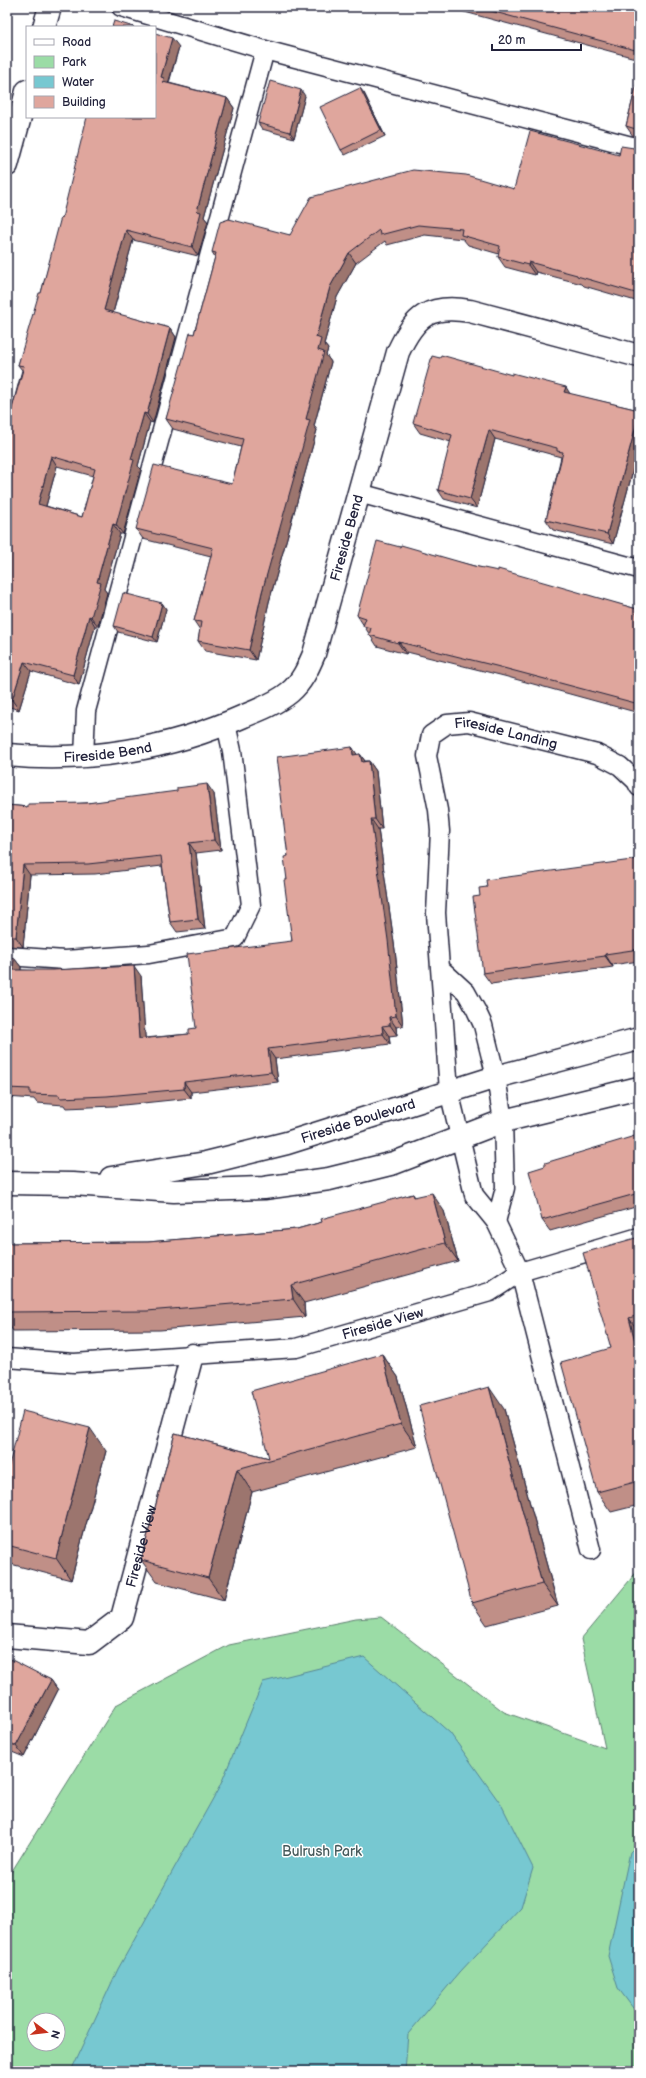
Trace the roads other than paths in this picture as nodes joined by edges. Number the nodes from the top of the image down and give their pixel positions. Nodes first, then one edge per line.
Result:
1 (50, 7) edge
2 (120, 7) edge
3 (44, 26) edge
4 (265, 50) junction
5 (26, 95) edge
6 (639, 148) edge
7 (7, 165) edge
8 (639, 356) edge
9 (359, 494) junction
10 (639, 569) edge
11 (226, 724) junction
12 (7, 755) edge
13 (84, 757) junction
14 (639, 787) edge
15 (7, 956) edge
16 (441, 969) junction
17 (639, 1039) edge
18 (496, 1077) junction
19 (639, 1088) edge
20 (449, 1091) junction
21 (503, 1121) junction
22 (461, 1135) junction
23 (7, 1183) edge
24 (72, 1184) junction
25 (496, 1222) junction
26 (639, 1237) edge
27 (520, 1272) junction
28 (192, 1355) junction
29 (7, 1358) edge
30 (590, 1550) dead end
31 (7, 1636) edge

1 - 3 street
2 - 4 lane
4 - 6 lane
4 - 13 lane
5 - 7 street
8 - 9 street, Fireside Bend
9 - 10 lane
9 - 11 street, Fireside Bend
11 - 13 street, Fireside Bend
11 - 15 lane
12 - 13 street, Fireside Bend
14 - 16 lane, Fireside Landing
16 - 18 lane
16 - 20 lane, Fireside Landing
17 - 18 street, Fireside Boulevard
18 - 20 street, Fireside Boulevard
18 - 21 lane
19 - 21 street, Fireside Boulevard
20 - 22 lane, Fireside Landing
20 - 24 street, Fireside Boulevard
21 - 22 street, Fireside Boulevard
21 - 25 lane
22 - 24 street, Fireside Boulevard
22 - 25 lane
23 - 24 street, Fireside Boulevard
25 - 27 lane
26 - 27 lane, Fireside View
27 - 28 lane, Fireside View
27 - 30 lane
28 - 29 lane, Fireside View
28 - 31 street, Fireside View

